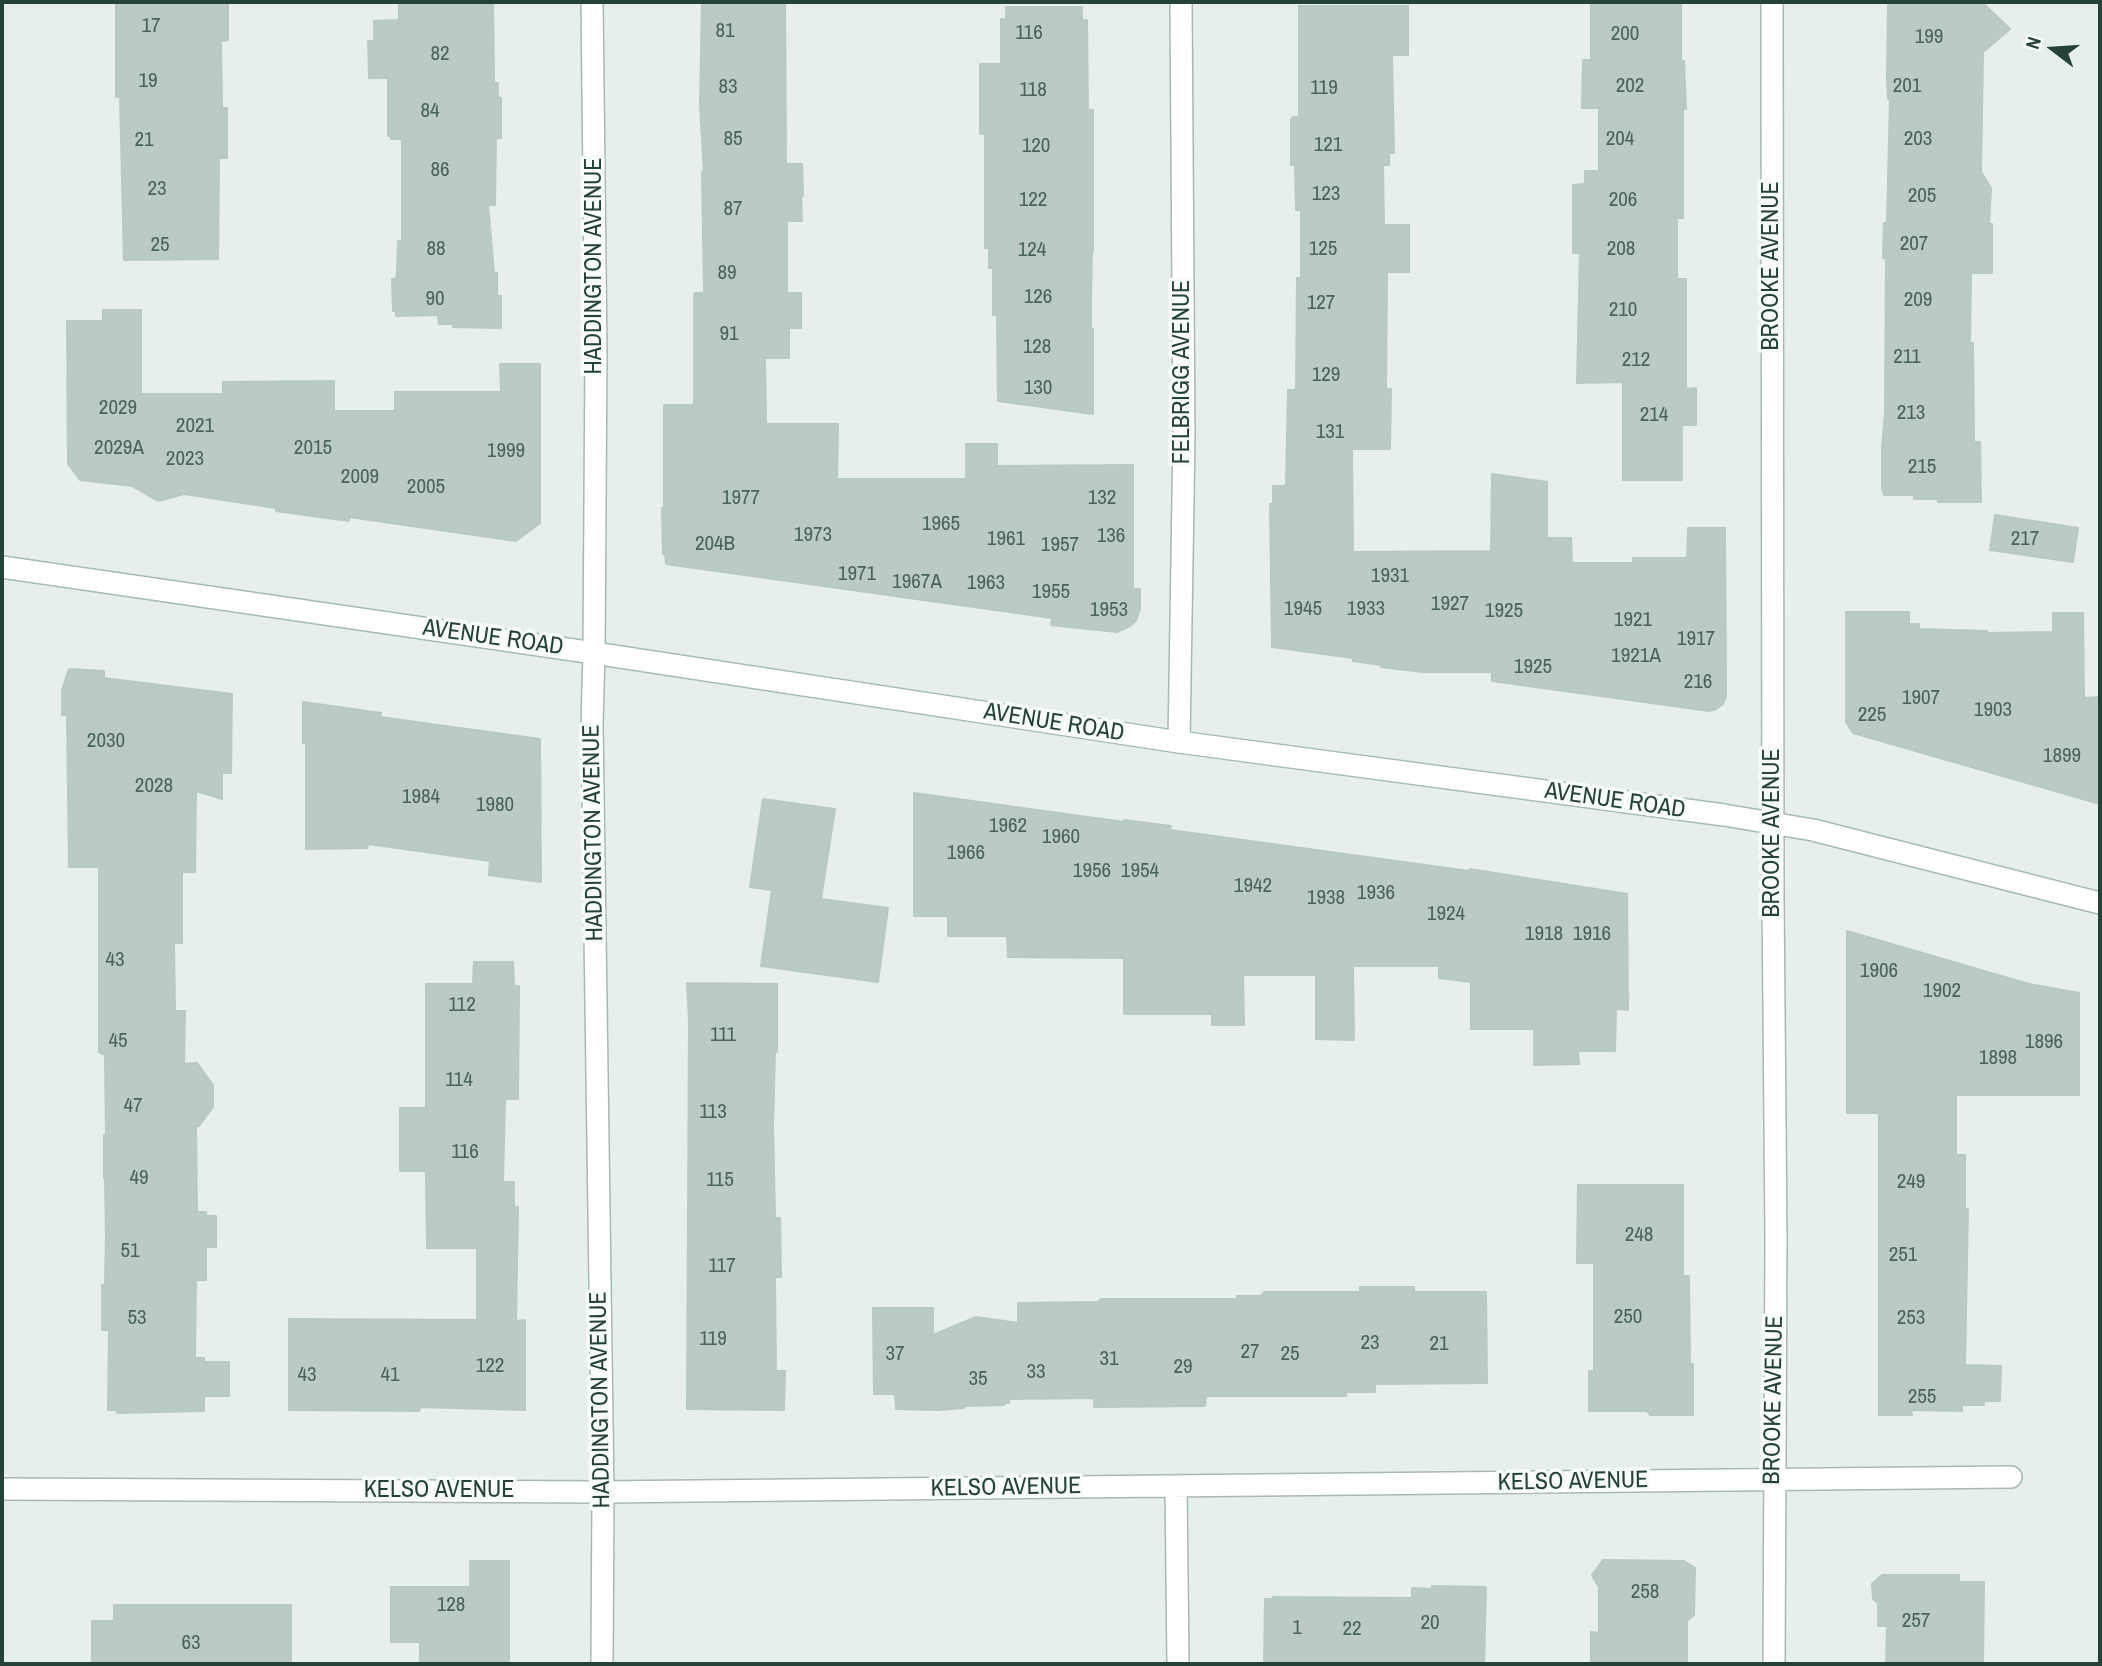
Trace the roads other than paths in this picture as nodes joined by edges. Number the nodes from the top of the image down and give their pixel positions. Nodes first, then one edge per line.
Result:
1 (592, 2) edge
2 (1181, 2) edge
3 (1772, 2) edge
4 (2, 567) edge
5 (594, 653) junction
6 (1179, 742) junction
7 (1773, 823) junction
8 (2100, 903) edge
9 (2011, 1477) dead end
10 (1773, 1479) junction
11 (1177, 1487) junction
12 (2, 1489) edge
13 (603, 1492) junction
14 (602, 1664) edge
15 (1178, 1664) edge
16 (1774, 1664) edge

1 - 5 street, HADDINGTON AVENUE
2 - 6 street, FELBRIGG AVENUE
3 - 7 street, BROOKE AVENUE
4 - 5 street, AVENUE ROAD
5 - 6 street, AVENUE ROAD
5 - 13 street, HADDINGTON AVENUE
6 - 7 street, AVENUE ROAD
7 - 8 street, AVENUE ROAD
7 - 10 street, BROOKE AVENUE
9 - 10 street, KELSO AVENUE
10 - 11 street, KELSO AVENUE
10 - 16 street, BROOKE AVENUE
11 - 13 street, KELSO AVENUE
11 - 15 street
12 - 13 street, KELSO AVENUE
13 - 14 street, HADDINGTON AVENUE

